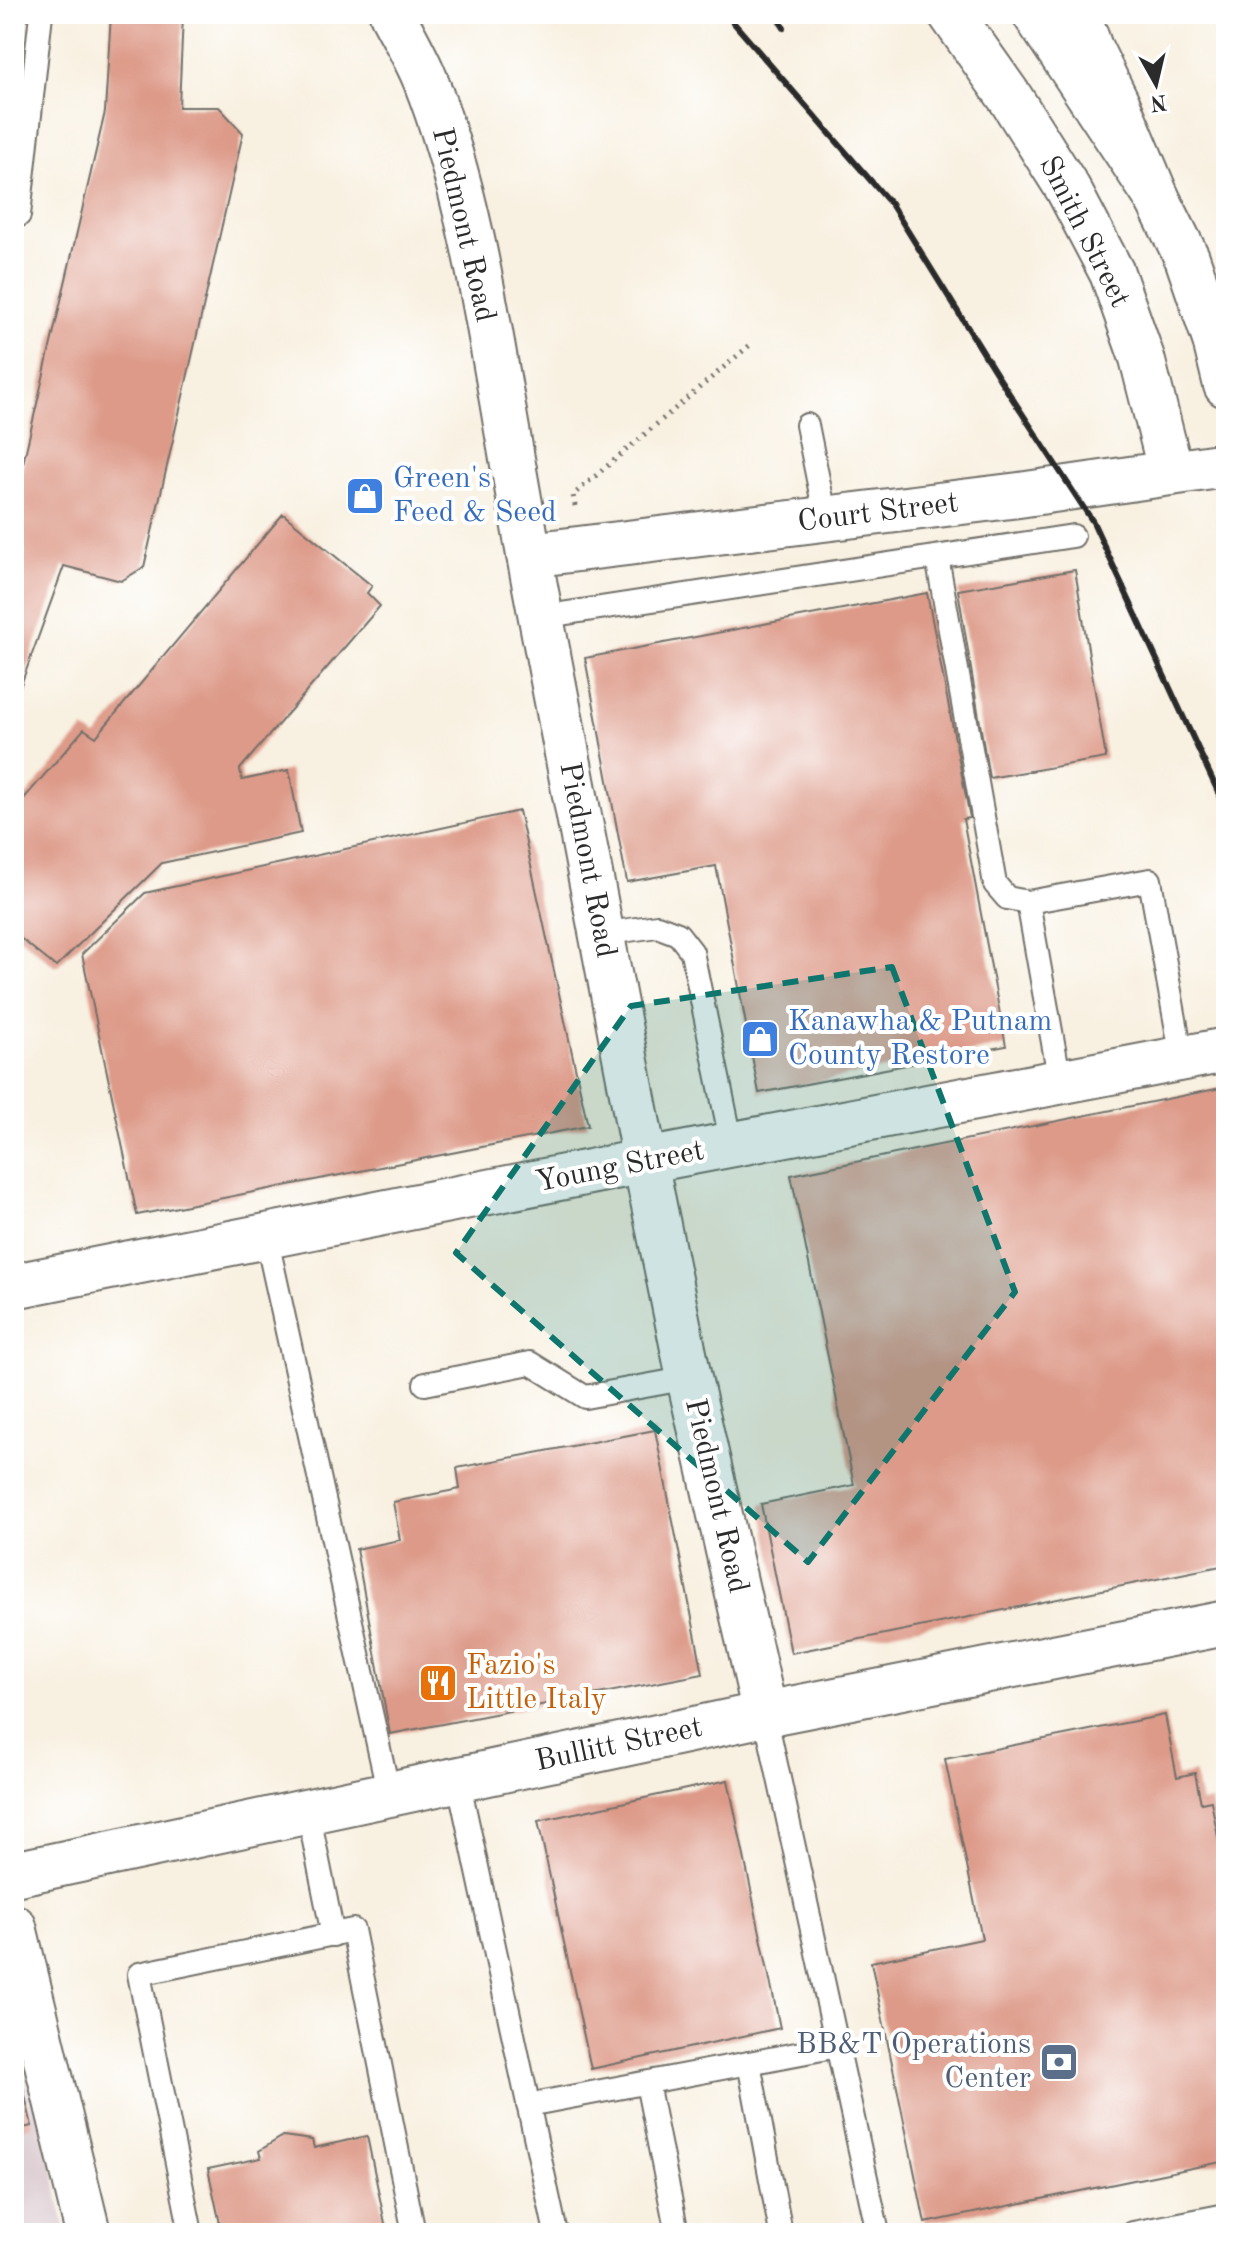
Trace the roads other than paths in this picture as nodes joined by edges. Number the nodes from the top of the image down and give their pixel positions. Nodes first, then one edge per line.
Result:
1 (41, 14) edge
2 (392, 14) edge
3 (951, 14) edge
4 (1035, 14) edge
5 (1078, 14) edge
6 (1157, 198) junction
7 (14, 218) edge
8 (1226, 385) edge
9 (807, 425) dead end
10 (1226, 465) edge
11 (1171, 473) junction
12 (826, 519) junction
13 (1073, 536) dead end
14 (529, 555) junction
15 (937, 557) junction
16 (541, 617) junction
17 (1028, 902) junction
18 (601, 934) junction
19 (1226, 1050) edge
20 (1182, 1058) junction
21 (1060, 1082) junction
22 (732, 1145) junction
23 (645, 1161) junction
24 (266, 1236) junction
25 (14, 1286) edge
26 (689, 1378) junction
27 (425, 1384) dead end
28 (1226, 1623) edge
29 (765, 1714) junction
30 (458, 1779) junction
31 (389, 1794) junction
32 (308, 1811) junction
33 (14, 1874) edge
34 (14, 1927) edge
35 (333, 1935) junction
36 (838, 2046) junction
37 (749, 2063) junction
38 (647, 2083) junction
39 (528, 2105) junction
40 (1226, 2215) edge
41 (88, 2233) edge
42 (191, 2233) edge
43 (414, 2233) edge
44 (556, 2233) edge
45 (677, 2233) edge
46 (781, 2233) edge
47 (878, 2233) edge
48 (1133, 2233) edge

1 - 7 lane
2 - 14 main road, Piedmont Road
3 - 11 main road, Smith Street
4 - 6 main road
5 - 6 main road
6 - 8 main road
9 - 12 lane
10 - 11 main road, Court Street
11 - 12 main road, Court Street
12 - 14 main road, Court Street
13 - 15 lane
14 - 16 main road, Piedmont Road
15 - 16 lane
15 - 17 lane
16 - 18 main road, Piedmont Road
17 - 20 lane
17 - 21 lane
18 - 22 lane
18 - 23 main road, Piedmont Road
19 - 20 main road, Young Street
20 - 21 main road, Young Street
21 - 22 main road, Young Street
22 - 23 main road, Young Street
23 - 24 main road, Young Street
23 - 26 main road, Piedmont Road
24 - 25 main road, Young Street
24 - 31 lane
26 - 27 lane
26 - 29 main road, Piedmont Road
28 - 29 main road, Bullitt Street
29 - 30 main road, Bullitt Street
29 - 36 lane
30 - 31 main road, Bullitt Street
30 - 39 lane
31 - 32 main road, Bullitt Street
32 - 33 main road, Bullitt Street
32 - 35 lane
34 - 41 main road
35 - 42 lane
35 - 43 lane
36 - 37 lane
36 - 47 lane
37 - 38 lane
37 - 46 lane
38 - 39 lane
38 - 45 lane
39 - 44 lane
40 - 48 lane

